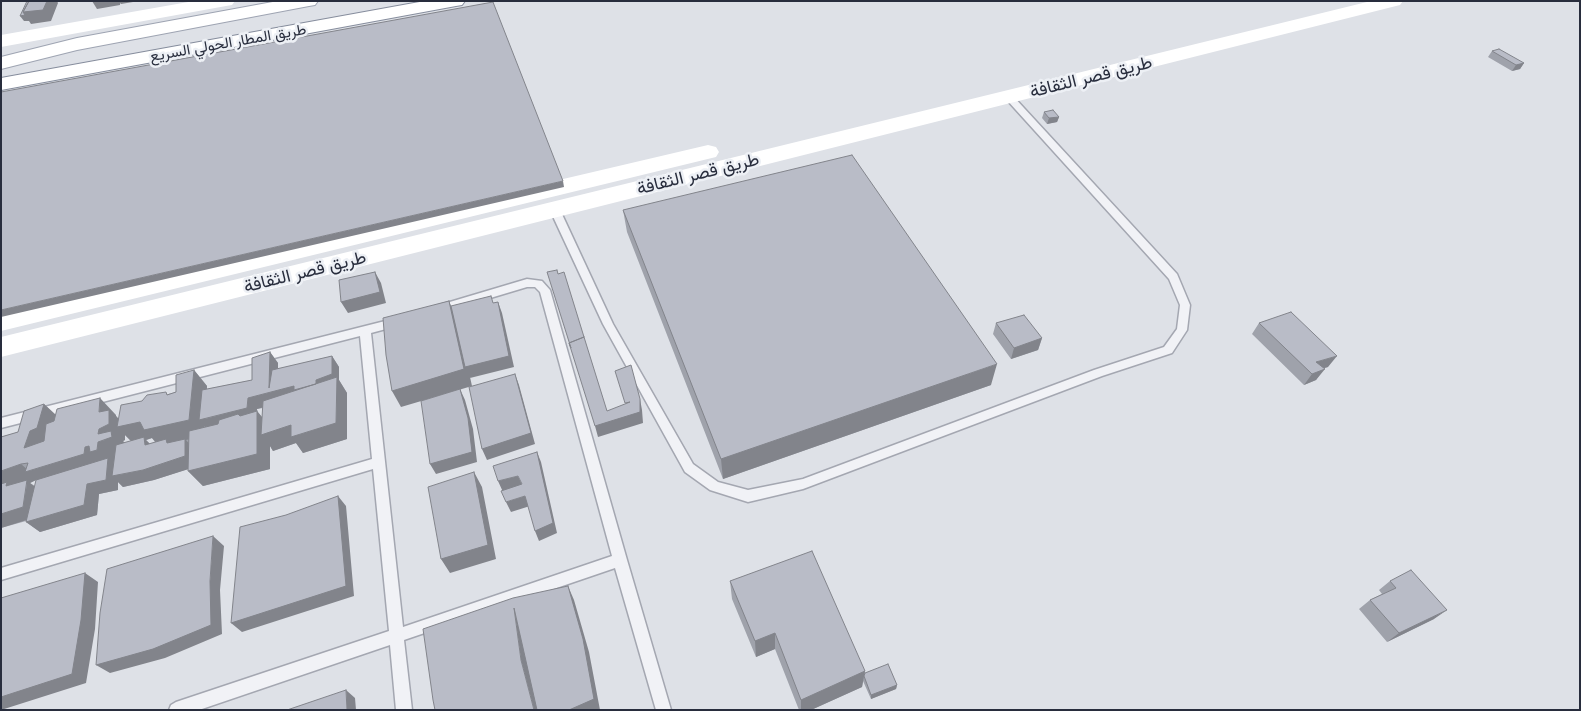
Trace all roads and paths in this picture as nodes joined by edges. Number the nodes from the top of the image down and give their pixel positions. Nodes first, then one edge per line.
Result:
1 (226, 1) edge
2 (309, 1) edge
3 (370, 1) edge
4 (456, 1) edge
5 (1334, 1) edge
6 (1394, 1) edge
7 (1, 40) edge
8 (1, 63) edge
9 (1, 67) edge
10 (1, 84) edge
11 (1009, 97) junction
12 (555, 210) junction
13 (422, 314) edge
14 (403, 320) edge
15 (1, 321) edge
16 (365, 331) junction
17 (1, 347) edge
18 (1, 423) edge
19 (378, 462) junction
20 (620, 560) junction
21 (1, 574) edge
22 (396, 637) junction
23 (176, 710) edge
24 (404, 710) edge
25 (664, 710) edge

1 - 7 main road
2 - 8 main road
3 - 9 main road, طريق المطار الحولي السريع
4 - 10 main road, طريق المطار الحولي السريع
5 - 15 main road, طريق قصر الثقافة
6 - 11 main road, طريق قصر الثقافة
11 - 12 main road, طريق قصر الثقافة
11 - 12 lane
12 - 17 main road, طريق قصر الثقافة
13 - 20 lane
14 - 16 lane
16 - 18 lane
16 - 19 lane
19 - 21 lane
19 - 22 lane
20 - 22 lane
20 - 25 lane
22 - 23 lane
22 - 24 lane

